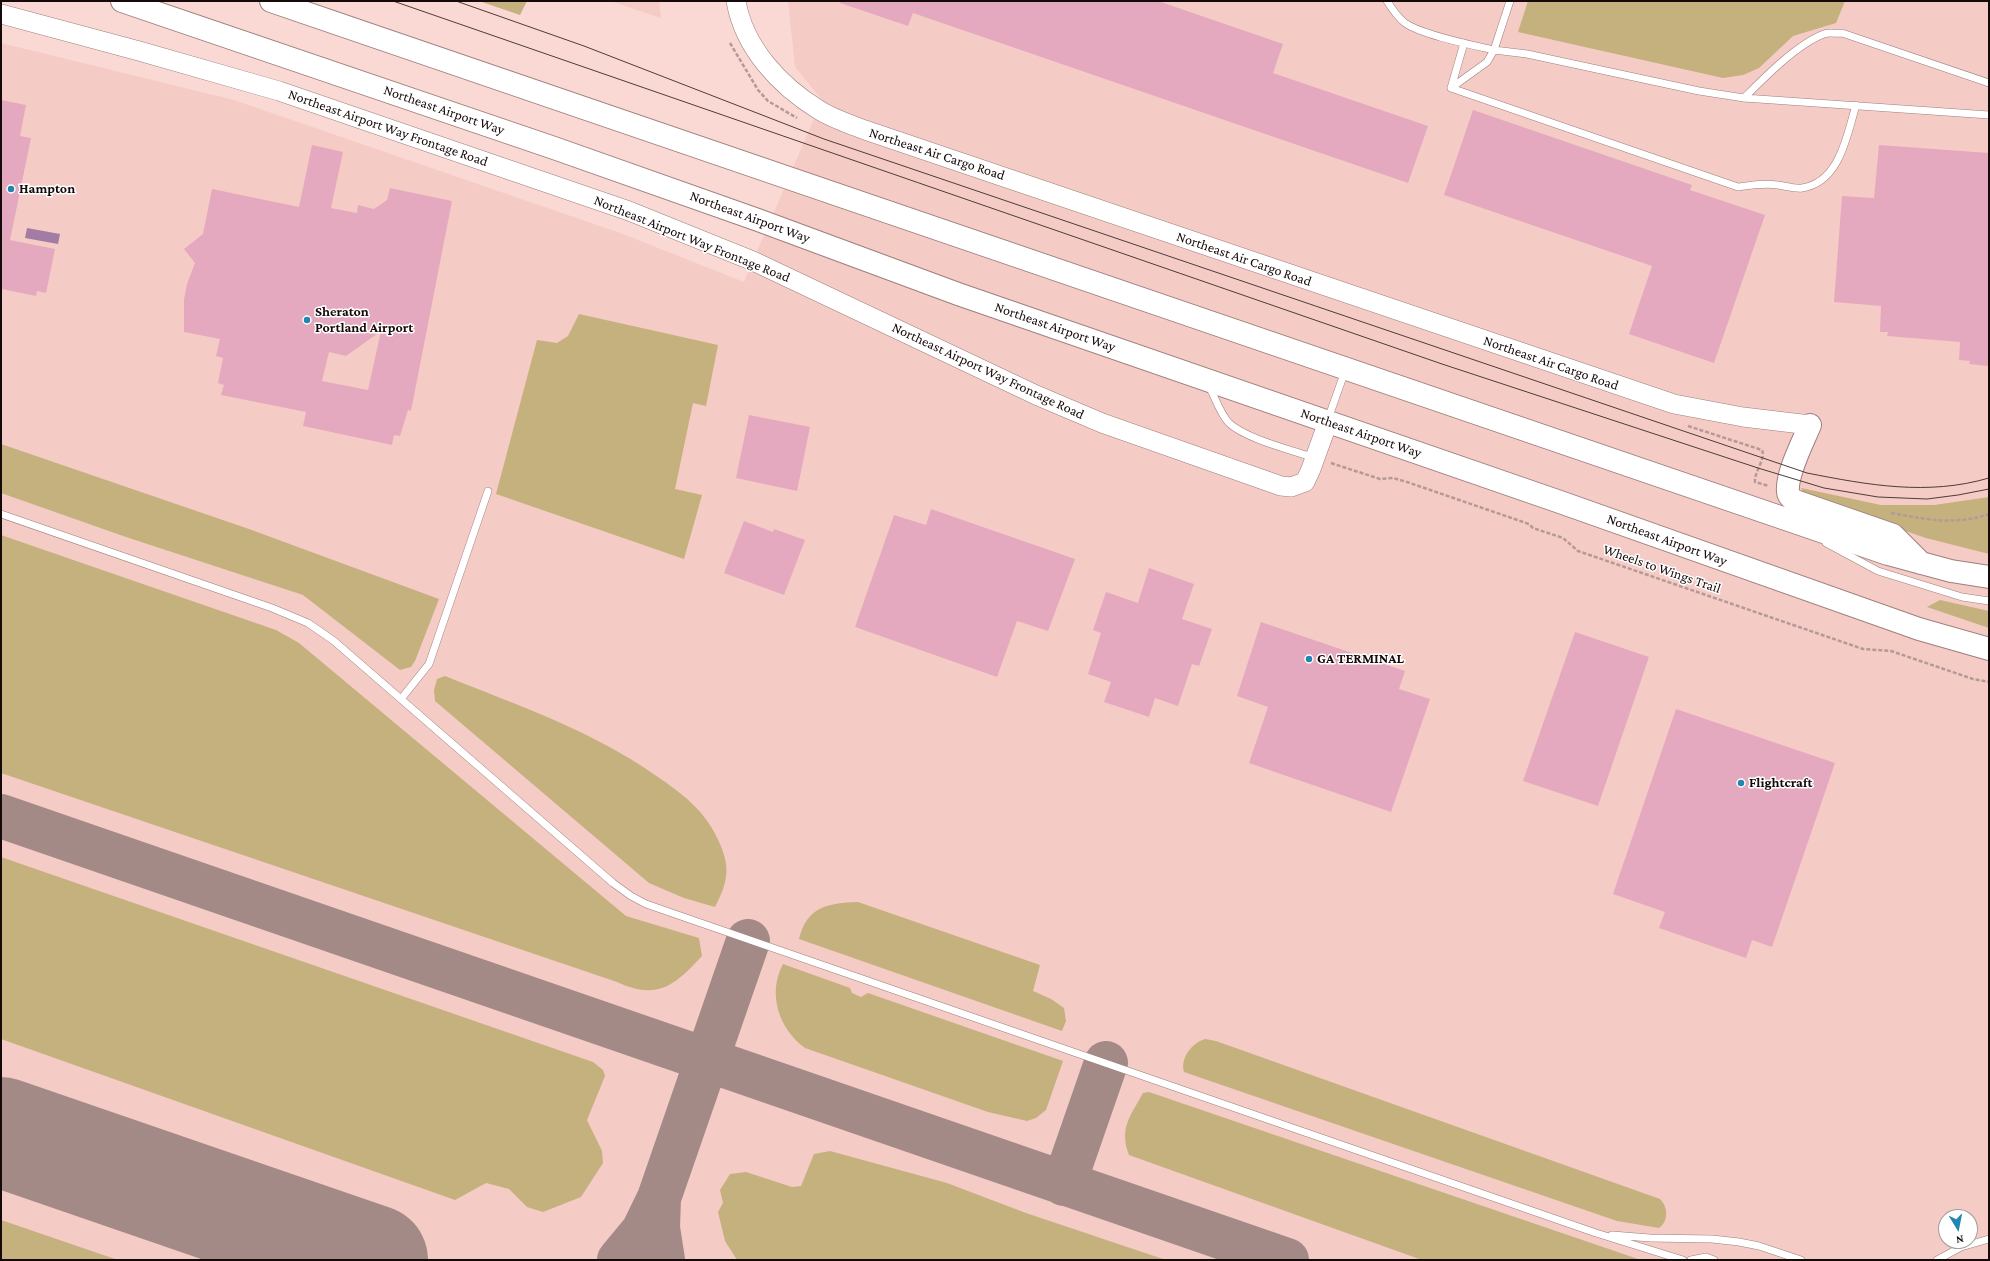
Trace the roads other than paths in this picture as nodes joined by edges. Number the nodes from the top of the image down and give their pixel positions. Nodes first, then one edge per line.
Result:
1 (122, 1) edge
2 (271, 1) edge
3 (736, 1) edge
4 (1387, 1) edge
5 (1510, 1) edge
6 (1, 14) edge
7 (1464, 44) junction
8 (1494, 50) junction
9 (1989, 83) edge
10 (1451, 88) junction
11 (1744, 98) junction
12 (1856, 105) junction
13 (1989, 115) edge
14 (1346, 368) junction
15 (1205, 378) junction
16 (1328, 422) junction
17 (1810, 425) joint
18 (1315, 458) junction
19 (488, 491) dead end
20 (1, 514) edge
21 (1776, 516) junction
22 (1923, 565) junction
23 (1989, 577) edge
24 (1989, 601) edge
25 (1989, 649) edge
26 (401, 699) junction
27 (1596, 1234) junction
28 (1989, 1239) edge
29 (1683, 1260) edge
30 (1691, 1260) edge
31 (1714, 1260) edge
32 (1801, 1260) edge
33 (1937, 1260) edge

1 - 15 main road, Northeast Airport Way
2 - 14 main road
3 - 17 street, Northeast Air Cargo Road
4 - 7 lane
5 - 8 lane
6 - 18 street, Northeast Airport Way Frontage Road
7 - 8 lane
7 - 10 lane
8 - 10 lane
8 - 11 lane
9 - 11 lane
10 - 12 lane
11 - 12 lane
12 - 13 lane
14 - 16 lane
14 - 21 main road
15 - 16 main road, Northeast Airport Way
15 - 18 lane
16 - 18 street, Northeast Airport Way Frontage Road
16 - 25 main road, Northeast Airport Way
17 - 22 main road
19 - 26 lane
20 - 26 lane
21 - 22 main road
21 - 24 lane
22 - 23 main road
26 - 27 lane
27 - 29 lane
27 - 32 lane
28 - 33 lane
30 - 31 lane

